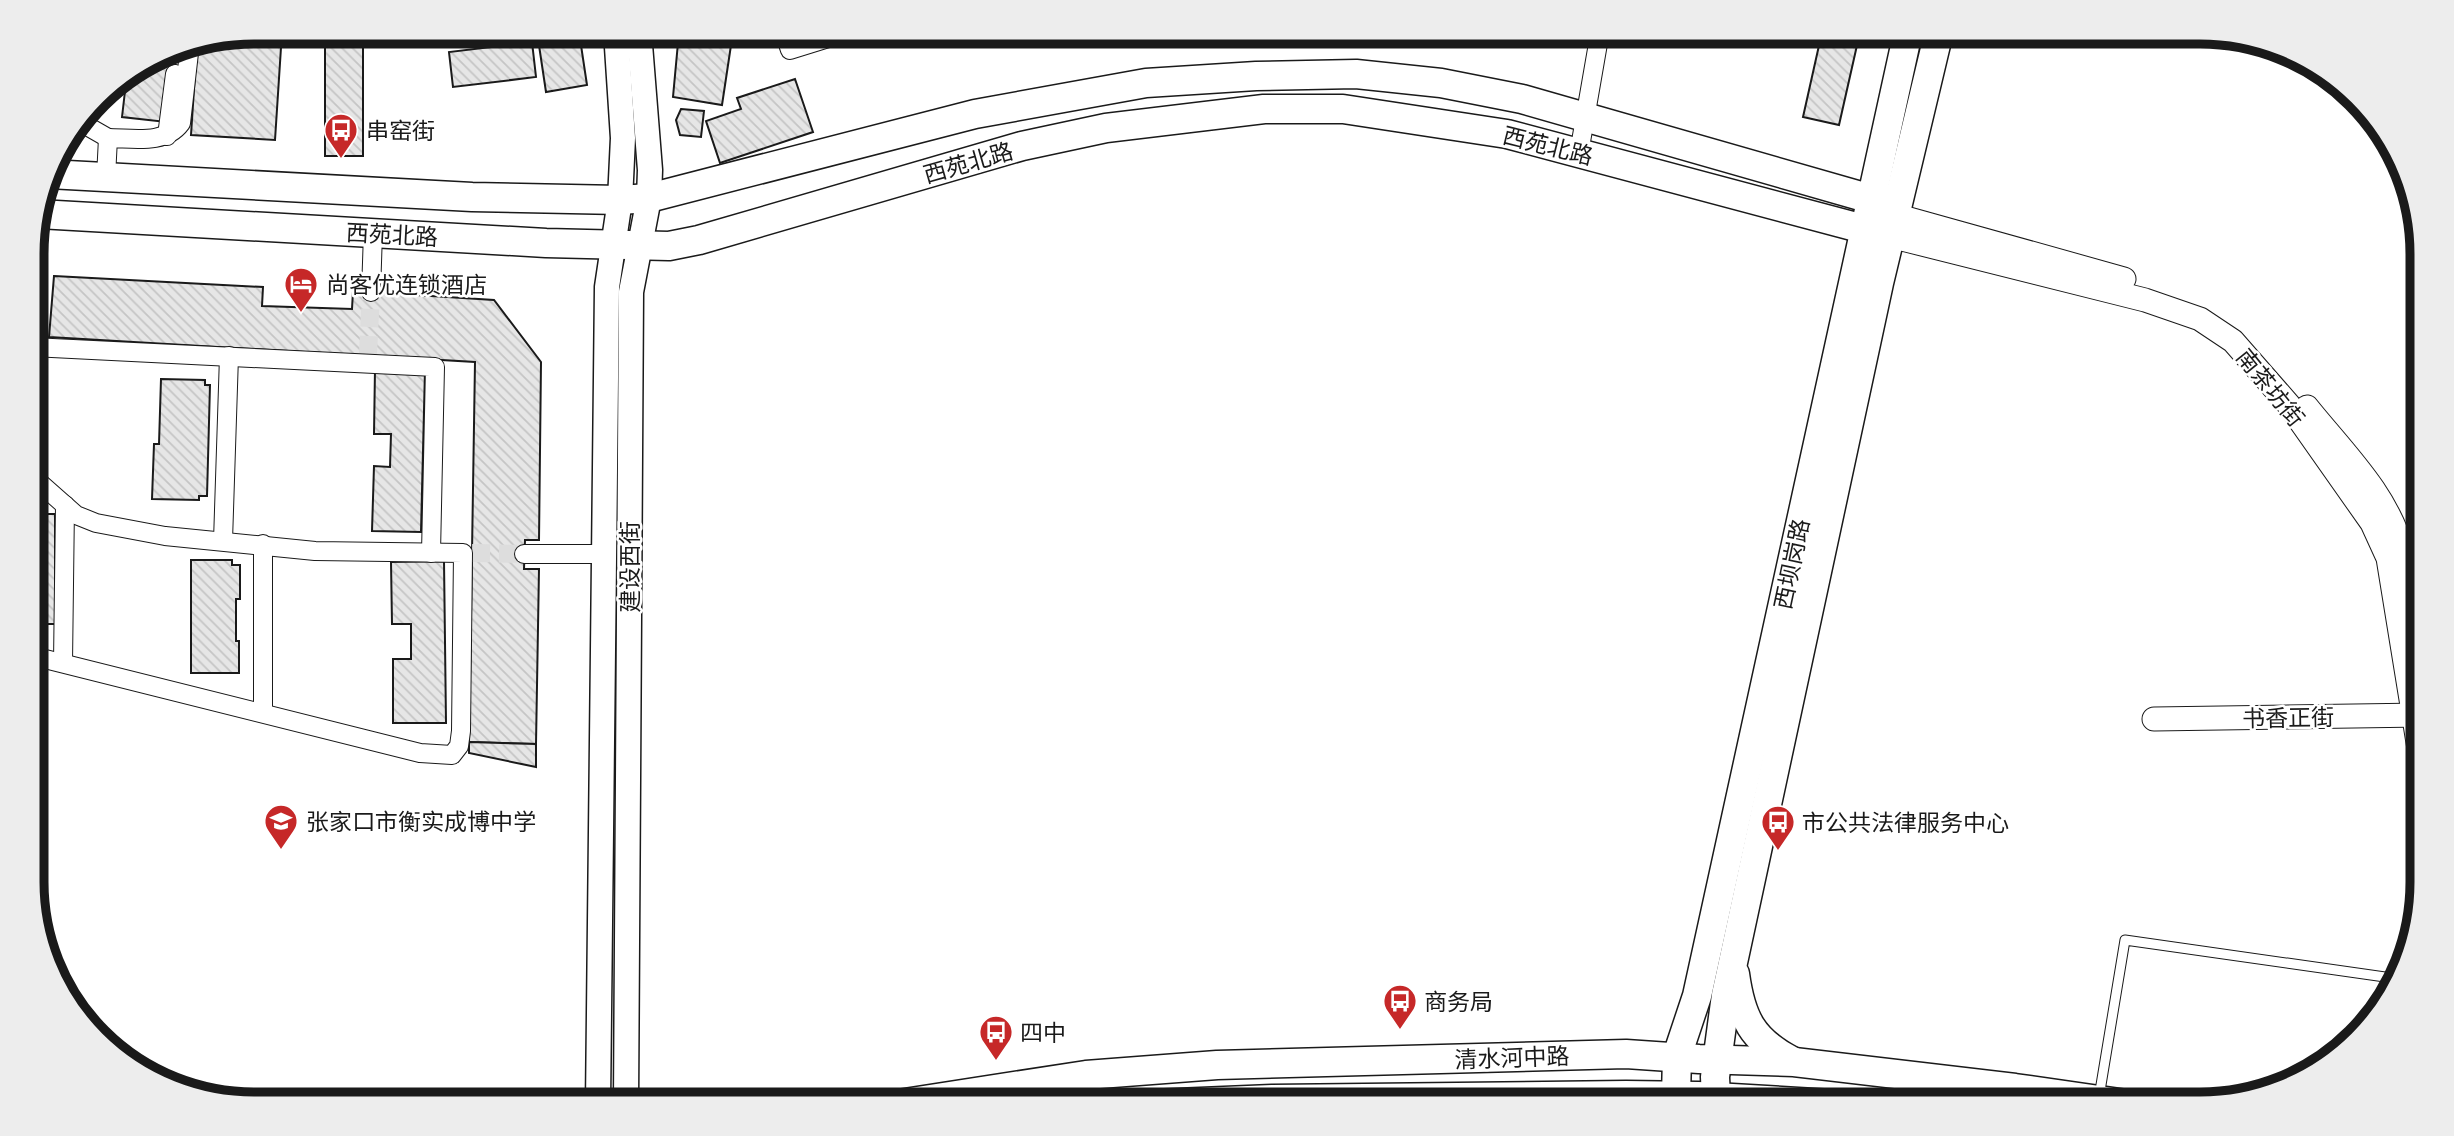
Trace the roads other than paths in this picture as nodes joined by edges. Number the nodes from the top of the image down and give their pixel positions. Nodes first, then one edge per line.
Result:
1 (617, 44) edge
2 (640, 44) edge
3 (788, 44) edge
4 (809, 44) edge
5 (1598, 44) edge
6 (1905, 44) edge
7 (1936, 44) edge
8 (189, 54) edge
9 (176, 59) edge
10 (1586, 117) junction
11 (87, 126) edge
12 (167, 135) junction
13 (108, 138) junction
14 (1579, 153) junction
15 (59, 175) edge
16 (106, 177) junction
17 (649, 198) junction
18 (1871, 199) junction
19 (620, 200) junction
20 (48, 215) edge
21 (1883, 227) junction
22 (373, 233) junction
23 (625, 245) junction
24 (371, 292) tunnel mouth
25 (44, 348) edge
26 (229, 356) junction
27 (44, 487) edge
28 (65, 505) junction
29 (223, 541) junction
30 (263, 544) junction
31 (431, 553) junction
32 (524, 554) tunnel mouth
33 (605, 554) junction
34 (2407, 579) edge
35 (2410, 597) edge
36 (2410, 616) edge
37 (44, 659) edge
38 (63, 663) junction
39 (263, 713) junction
40 (2410, 715) edge
41 (2154, 719) dead end
42 (1734, 961) junction
43 (2387, 977) edge
44 (1697, 996) junction
45 (1626, 1054) junction
46 (627, 1061) junction
47 (1794, 1062) junction
48 (1687, 1085) edge
49 (596, 1092) edge
50 (626, 1092) edge
51 (638, 1092) edge
52 (976, 1092) edge
53 (1480, 1092) edge
54 (1729, 1092) edge
55 (2035, 1092) edge
56 (2100, 1092) edge

1 - 19 main road, 建设西街
2 - 17 main road, 建设西街
3 - 4 street
5 - 10 street
6 - 18 main road
7 - 21 main road, 西坝岗路
8 - 12 street
9 - 12 street
10 - 14 street
10 - 17 main road, 西苑北路
10 - 18 main road, 西苑北路
11 - 13 street
12 - 13 street
13 - 16 street
14 - 21 main road, 西苑北路
14 - 23 main road, 西苑北路
15 - 16 main road, 西苑北路
16 - 19 main road, 西苑北路
17 - 19 main road, 西苑北路
17 - 23 main road, 建设西街
18 - 21 main road, 西苑北路
19 - 23 main road, 建设西街
20 - 22 main road, 西苑北路
21 - 34 street, 南茶坊街
21 - 42 main road, 西坝岗路
21 - 44 main road, 西坝岗路
22 - 23 main road, 西苑北路
22 - 24 street
23 - 33 main road, 建设西街
23 - 46 main road, 建设西街
25 - 26 street
26 - 29 street
26 - 31 street
27 - 28 street
28 - 29 street
28 - 38 street
29 - 30 street
30 - 31 street
30 - 39 street
31 - 39 street
32 - 33 street
33 - 49 main road, 建设西街
34 - 35 street, 南茶坊街
34 - 36 street, 南茶坊街
37 - 38 street
38 - 39 street
40 - 41 street, 书香正街
42 - 47 main road
42 - 48 main road, 西坝岗路
43 - 56 lane
44 - 45 main road
44 - 48 main road, 西坝岗路
45 - 48 main road, 清水河中路
45 - 52 main road, 清水河中路
46 - 50 main road, 建设西街
46 - 51 main road
47 - 48 main road, 清水河中路
47 - 55 main road, 清水河中路
48 - 53 main road, 清水河中路
48 - 54 main road, 清水河中路

